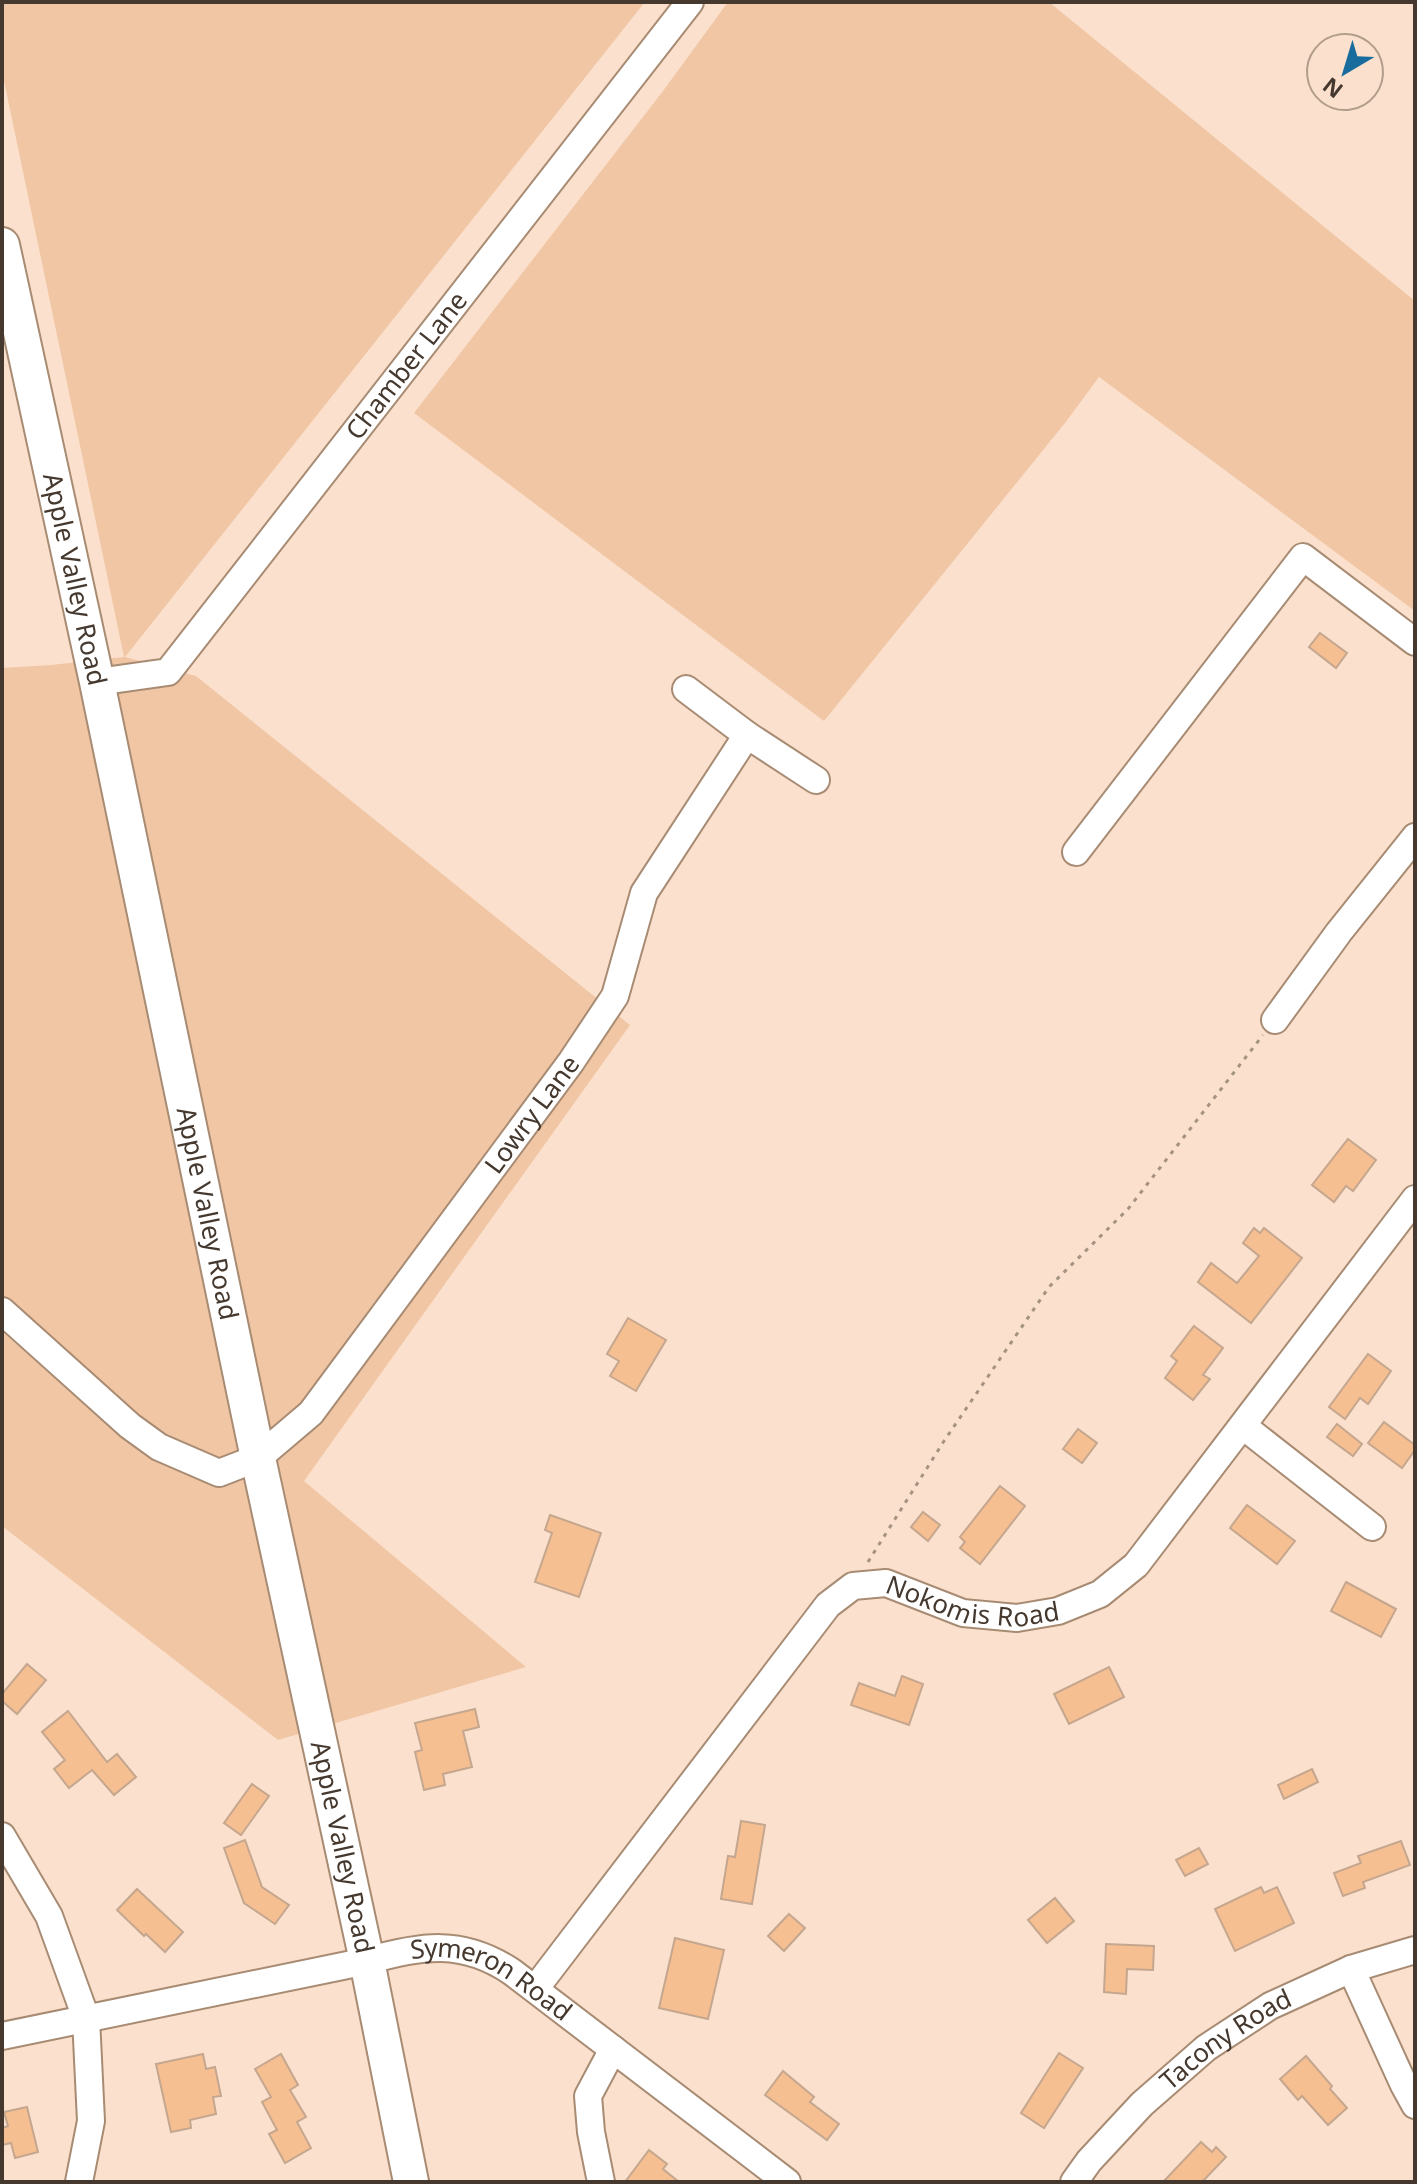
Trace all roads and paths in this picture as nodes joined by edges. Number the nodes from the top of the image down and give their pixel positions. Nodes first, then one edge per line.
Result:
1 (690, 2) edge
2 (2, 245) edge
3 (1415, 642) edge
4 (97, 682) junction
5 (686, 689) dead end
6 (747, 735) junction
7 (816, 780) dead end
8 (1415, 837) edge
9 (1076, 852) dead end
10 (1275, 1020) joint
11 (1415, 1199) edge
12 (2, 1311) edge
13 (1243, 1426) junction
14 (258, 1458) junction
15 (1372, 1527) dead end
16 (853, 1586) junction
17 (2, 1836) edge
18 (1415, 1950) edge
19 (367, 1961) junction
20 (1351, 1969) junction
21 (535, 1989) junction
22 (86, 2018) junction
23 (2, 2036) edge
24 (613, 2049) junction
25 (1415, 2105) edge
26 (402, 2175) edge
27 (79, 2182) edge
28 (601, 2182) edge
29 (787, 2182) edge
30 (1074, 2182) edge

1 - 4 street, Chamber Lane
2 - 4 main road, Apple Valley Road
3 - 9 street
4 - 14 main road, Apple Valley Road
5 - 6 street
6 - 7 street
6 - 14 street, Lowry Lane
8 - 10 street
10 - 16 path
11 - 13 street, Nokomis Road
12 - 14 street, Lowry Lane
13 - 15 street
13 - 16 street, Nokomis Road
14 - 19 main road, Apple Valley Road
16 - 21 street, Nokomis Road
17 - 22 street
18 - 20 street, Tacony Road
19 - 21 street, Symeron Road
19 - 22 street, Symeron Road
19 - 26 main road, Apple Valley Road
20 - 25 street
20 - 30 street, Tacony Road
21 - 24 street, Symeron Road
22 - 23 street, Symeron Road
22 - 27 street
24 - 28 street
24 - 29 street, Symeron Road

